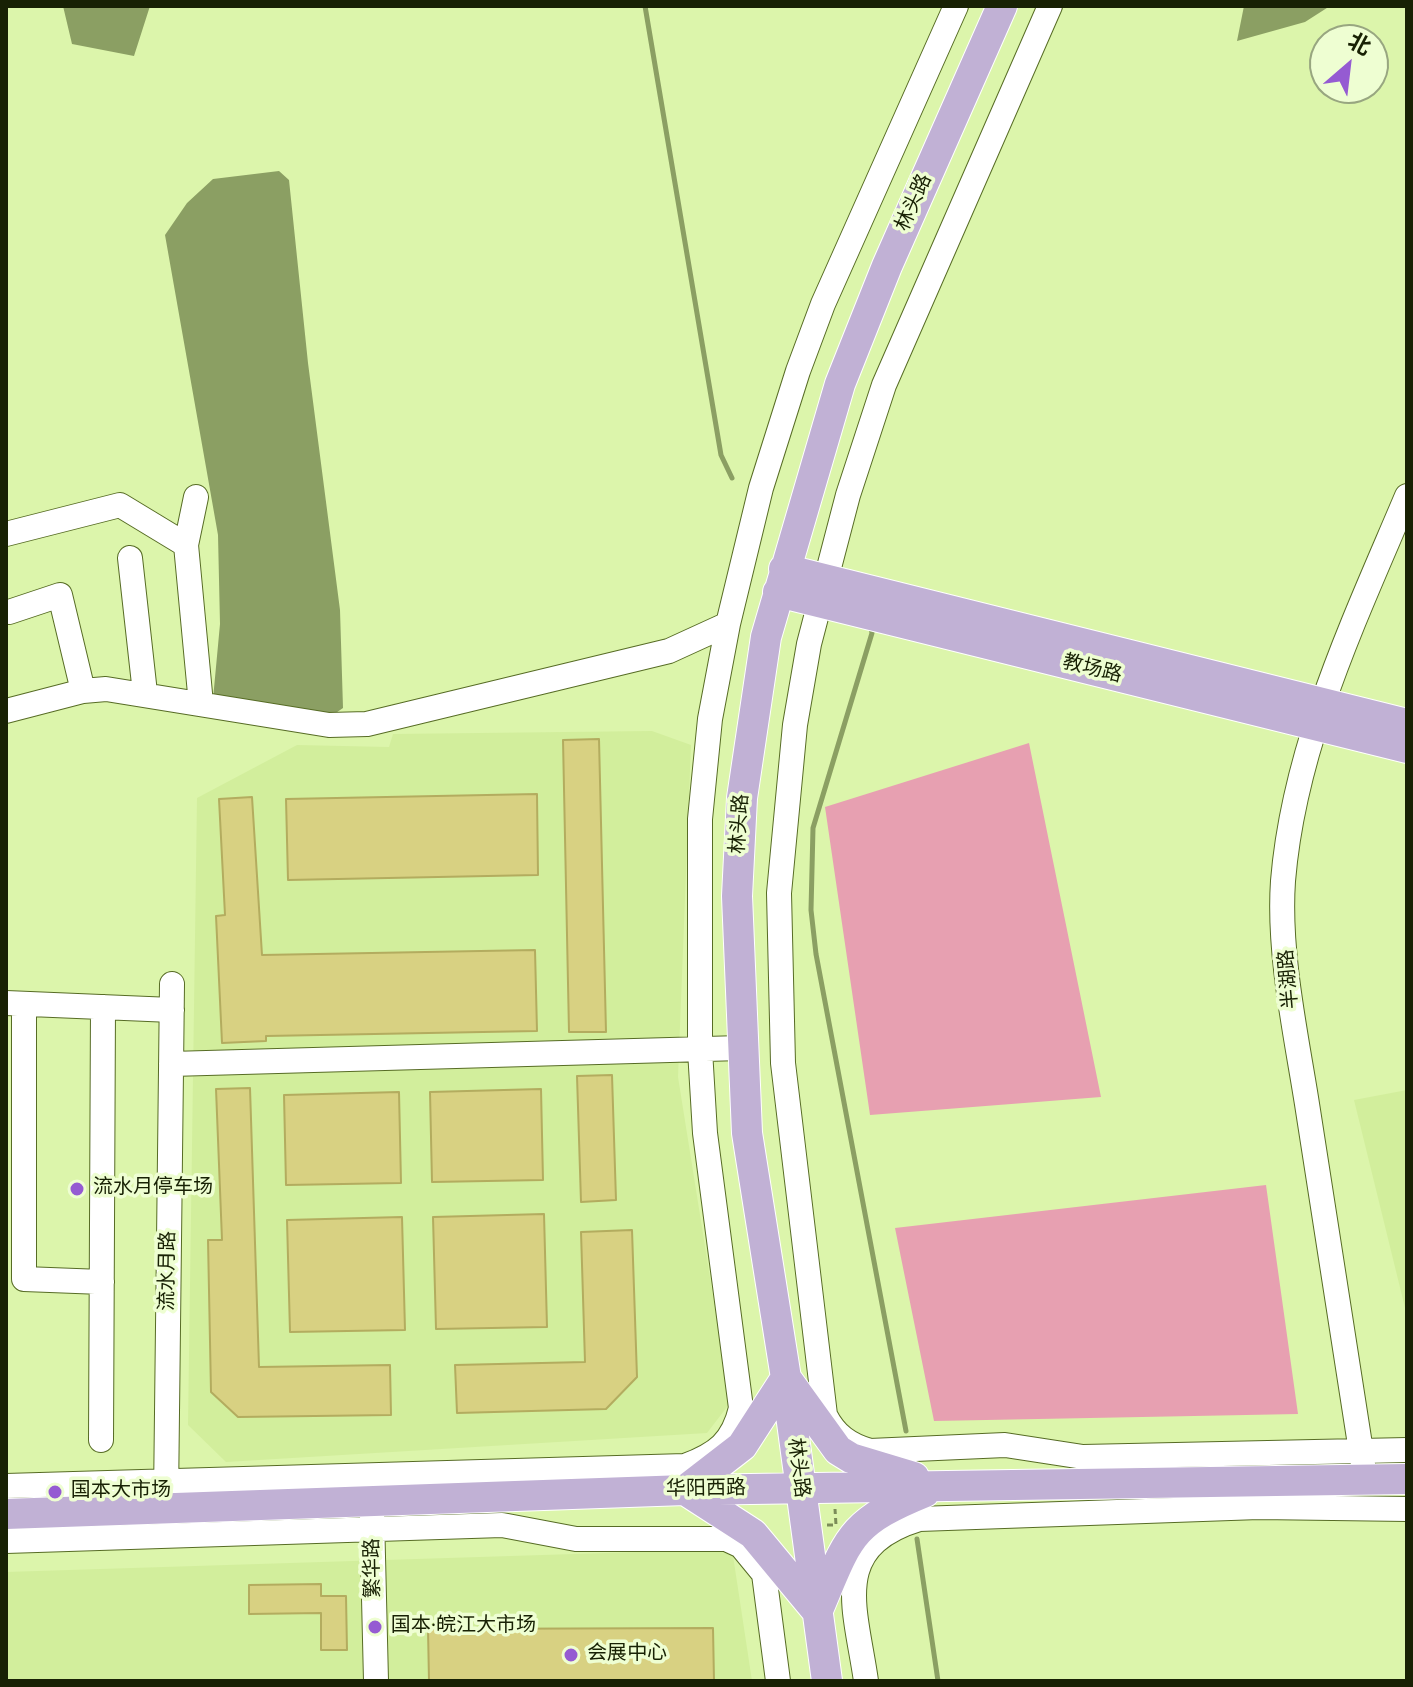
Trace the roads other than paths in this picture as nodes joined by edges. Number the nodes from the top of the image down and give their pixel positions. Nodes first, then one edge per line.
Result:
1 (1002, 6) edge
2 (1050, 6) edge
3 (955, 7) edge
4 (1407, 496) edge
5 (196, 497) dead end
6 (6, 534) edge
7 (186, 545) junction
8 (130, 558) dead end
9 (781, 581) junction
10 (823, 591) junction
11 (9, 612) dead end
12 (728, 624) junction
13 (83, 691) junction
14 (145, 693) junction
15 (201, 704) junction
16 (6, 711) edge
17 (1320, 715) junction
18 (1407, 724) edge
19 (1407, 748) edge
20 (172, 984) dead end
21 (15, 1003) edge
22 (103, 1007) junction
23 (172, 1010) junction
24 (741, 1048) junction
25 (700, 1050) junction
26 (171, 1064) junction
27 (102, 1282) junction
28 (786, 1378) junction
29 (101, 1440) dead end
30 (1407, 1450) edge
31 (1363, 1464) junction
32 (1407, 1479) edge
33 (6, 1486) edge
34 (941, 1486) junction
35 (799, 1488) junction
36 (685, 1490) junction
37 (166, 1495) junction
38 (1407, 1509) edge
39 (6, 1514) edge
40 (372, 1516) junction
41 (6, 1541) edge
42 (818, 1612) junction
43 (376, 1681) edge
44 (778, 1681) edge
45 (827, 1681) edge
46 (866, 1681) edge

1 - 9 main road, 林头路
2 - 10 street
3 - 12 street
4 - 17 street, 半湖路
5 - 7 street
6 - 7 street
7 - 15 street
8 - 14 street
9 - 10 main road, 教场路
9 - 24 main road, 林头路
10 - 17 main road, 教场路
10 - 31 street
11 - 13 street
12 - 15 street
12 - 25 street
13 - 14 street
13 - 16 street
14 - 15 street
17 - 18 main road, 教场路
17 - 19 main road, 教场路
17 - 31 street, 半湖路
20 - 23 street, 流水月路
21 - 22 street
21 - 27 street
22 - 23 street
22 - 27 street
23 - 26 street, 流水月路
24 - 25 street
24 - 28 main road, 林头路
25 - 26 street
25 - 37 street
26 - 37 street, 流水月路
27 - 29 street
28 - 34 main road
28 - 35 main road, 林头路
28 - 36 main road
30 - 31 street
31 - 32 main road, 华阳西路
31 - 34 main road, 华阳西路
33 - 37 street
34 - 35 main road, 华阳西路
34 - 42 main road
35 - 36 main road, 华阳西路
35 - 42 main road, 林头路
36 - 40 main road, 华阳西路
36 - 42 main road
37 - 39 main road, 华阳西路
37 - 40 main road, 华阳西路
38 - 46 street
40 - 41 street
40 - 43 street, 繁华路
40 - 44 street
42 - 45 main road, 林头路

